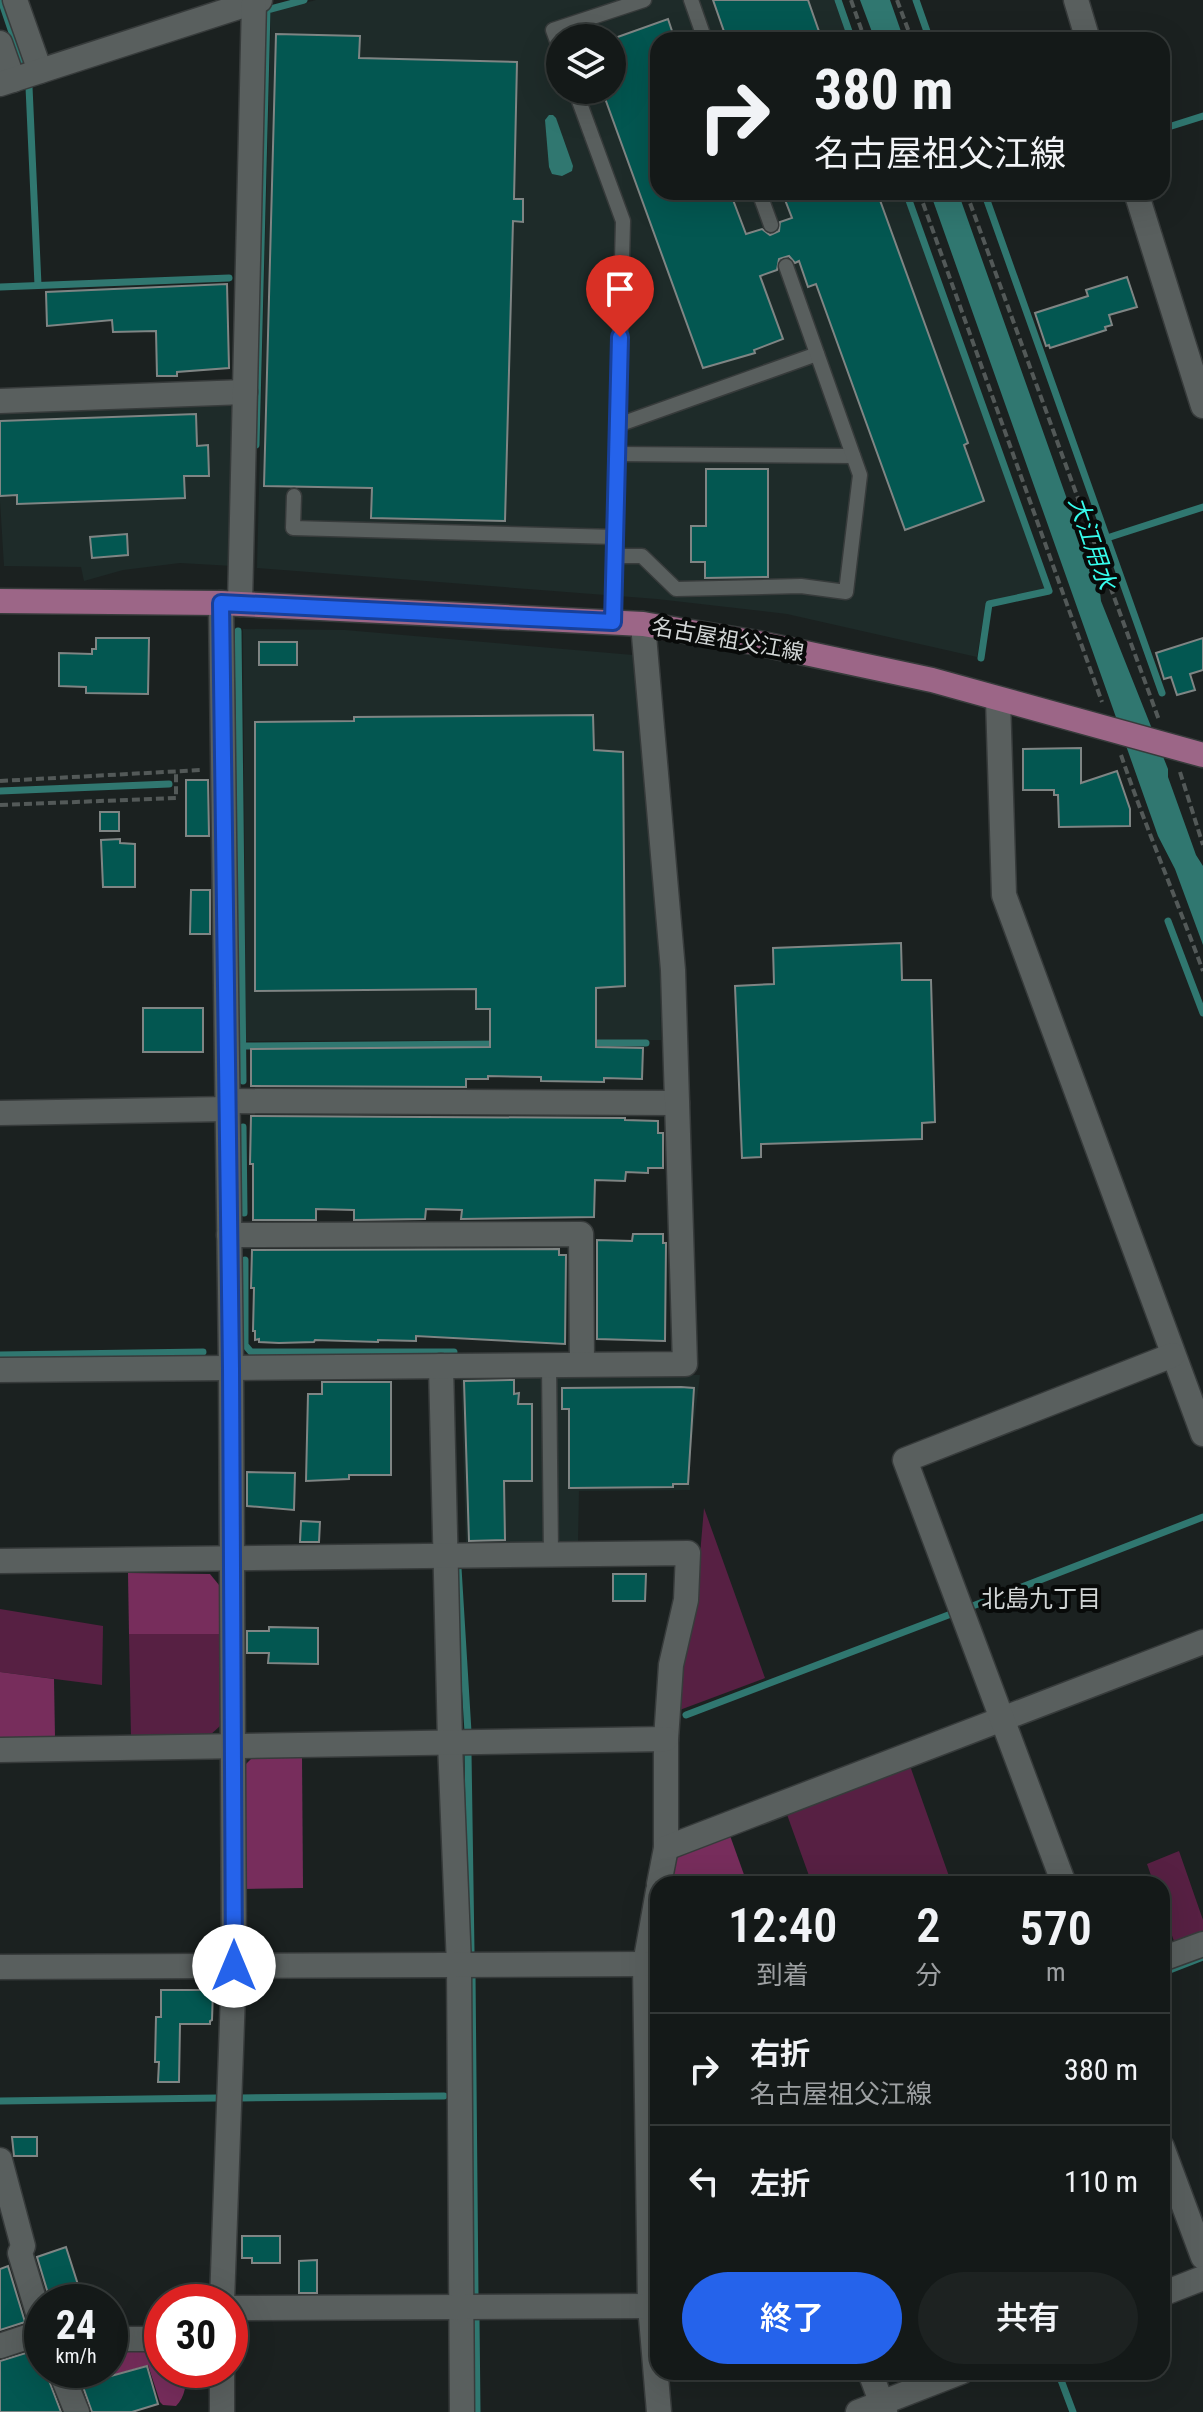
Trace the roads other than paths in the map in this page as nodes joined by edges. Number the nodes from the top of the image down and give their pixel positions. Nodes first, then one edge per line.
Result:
1 (15, 0) edge
2 (644, 0) edge
3 (691, 0) edge
4 (1076, 0) edge
5 (257, 1) edge
6 (571, 24) edge
7 (702, 32) edge
8 (1086, 32) edge
9 (0, 43) edge
10 (40, 71) junction
11 (6, 82) edge
12 (580, 104) edge
13 (762, 200) edge
14 (1139, 200) edge
15 (771, 225) dead end
16 (786, 266) dead end
17 (1193, 342) edge
18 (817, 354) junction
19 (245, 392) junction
20 (0, 401) edge
21 (1203, 406) edge
22 (618, 425) junction
23 (617, 454) junction
24 (853, 456) junction
25 (294, 496) dead end
26 (615, 537) junction
27 (615, 556) junction
28 (0, 601) edge
29 (231, 604) junction
30 (613, 622) junction
31 (643, 624) junction
32 (998, 699) junction
33 (1203, 755) edge
34 (677, 1103) junction
35 (228, 1105) junction
36 (0, 1113) edge
37 (229, 1235) junction
38 (1173, 1355) junction
39 (582, 1364) junction
40 (549, 1365) junction
41 (441, 1366) junction
42 (231, 1368) junction
43 (0, 1370) edge
44 (1203, 1434) edge
45 (551, 1554) junction
46 (445, 1556) junction
47 (232, 1558) junction
48 (0, 1561) edge
49 (1203, 1642) edge
50 (1002, 1719) junction
51 (666, 1739) junction
52 (450, 1743) junction
53 (233, 1746) junction
54 (0, 1750) edge
55 (666, 1848) junction
56 (661, 1876) edge
57 (1061, 1876) edge
58 (650, 1936) edge
59 (1203, 1944) edge
60 (1170, 1956) edge
61 (645, 1964) junction
62 (459, 1965) junction
63 (234, 1966) junction
64 (0, 1967) edge
65 (650, 2082) edge
66 (0, 2160) edge
67 (1170, 2168) edge
68 (9, 2227) edge
69 (1203, 2257) edge
70 (1203, 2278) edge
71 (29, 2284) edge
72 (223, 2284) edge
73 (1170, 2291) edge
74 (650, 2306) edge
75 (461, 2307) junction
76 (248, 2308) edge
77 (24, 2338) edge
78 (0, 2346) edge
79 (656, 2380) edge
80 (873, 2380) edge
81 (943, 2380) edge
82 (67, 2388) edge
83 (222, 2388) edge
84 (883, 2407) edge
85 (77, 2412) edge
86 (222, 2412) edge
87 (462, 2412) edge
88 (659, 2412) edge
89 (858, 2412) edge

1 - 10 street
2 - 6 lane
3 - 7 lane
4 - 8 street
5 - 10 street
5 - 19 street
9 - 11 street
10 - 11 street
12 - 22 lane
13 - 15 lane
14 - 17 street
16 - 18 lane
17 - 21 street
18 - 22 lane
18 - 24 lane
19 - 20 street
19 - 29 street
22 - 23 lane
23 - 24 lane
23 - 26 lane
24 - 27 lane
25 - 26 lane
26 - 27 lane
27 - 30 lane
28 - 29 main road, 名古屋祖父江線
29 - 30 main road, 名古屋祖父江線
29 - 35 street
30 - 31 main road, 名古屋祖父江線
31 - 32 main road, 名古屋祖父江線
31 - 34 street
32 - 33 main road, 名古屋祖父江線
32 - 38 street
34 - 35 street
34 - 39 street
35 - 36 street
35 - 37 street
37 - 39 street
37 - 42 street
38 - 44 street
38 - 50 street
39 - 40 street
40 - 41 street
40 - 45 lane
41 - 42 street
41 - 46 street
42 - 43 street
42 - 47 street
45 - 46 street
45 - 51 street
46 - 47 street
46 - 52 street
47 - 48 street
47 - 53 street
49 - 50 street
50 - 55 street
50 - 57 street
51 - 52 street
51 - 55 street
52 - 53 street
52 - 62 street
53 - 54 street
53 - 63 street
55 - 56 street
58 - 61 street
59 - 60 street
61 - 62 street
61 - 65 street
62 - 63 street
62 - 75 street
63 - 64 street
63 - 72 street
66 - 68 street
67 - 69 street
68 - 71 street
70 - 73 street
74 - 75 street
75 - 76 street
75 - 87 street
77 - 78 street
79 - 88 street
80 - 84 street
81 - 84 street
82 - 85 street
83 - 86 street
84 - 89 street

